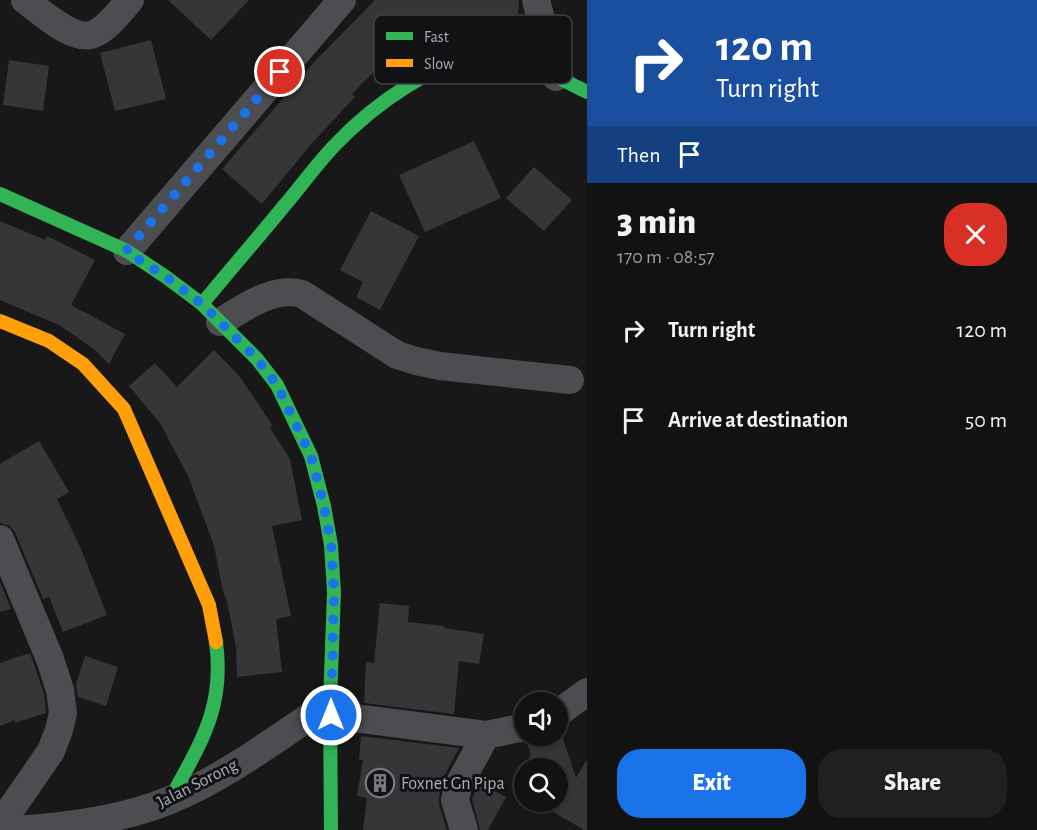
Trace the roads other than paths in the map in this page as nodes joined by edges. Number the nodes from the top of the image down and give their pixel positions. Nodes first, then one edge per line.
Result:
1 (25, 0) edge
2 (130, 0) edge
3 (342, 0) edge
4 (536, 0) edge
5 (540, 15) edge
6 (413, 84) edge
7 (570, 84) edge
8 (587, 92) edge
9 (0, 194) edge
10 (126, 251) junction
11 (211, 313) junction
12 (0, 321) edge
13 (570, 380) dead end
14 (0, 539) edge
15 (587, 692) edge
16 (568, 706) edge
17 (331, 709) junction
18 (514, 729) edge
19 (486, 735) junction
20 (170, 800) junction
21 (0, 825) edge
22 (28, 830) edge
23 (331, 830) edge
24 (464, 830) edge

1 - 2 street
3 - 10 street
4 - 5 street
6 - 11 street
7 - 8 street
9 - 10 street
10 - 11 street
11 - 13 street
11 - 17 street
12 - 20 street
14 - 21 street
15 - 16 street
17 - 19 street
17 - 20 street, Jalan Sorong
17 - 23 street
18 - 19 street
19 - 24 street
20 - 22 street, Jalan Sorong

